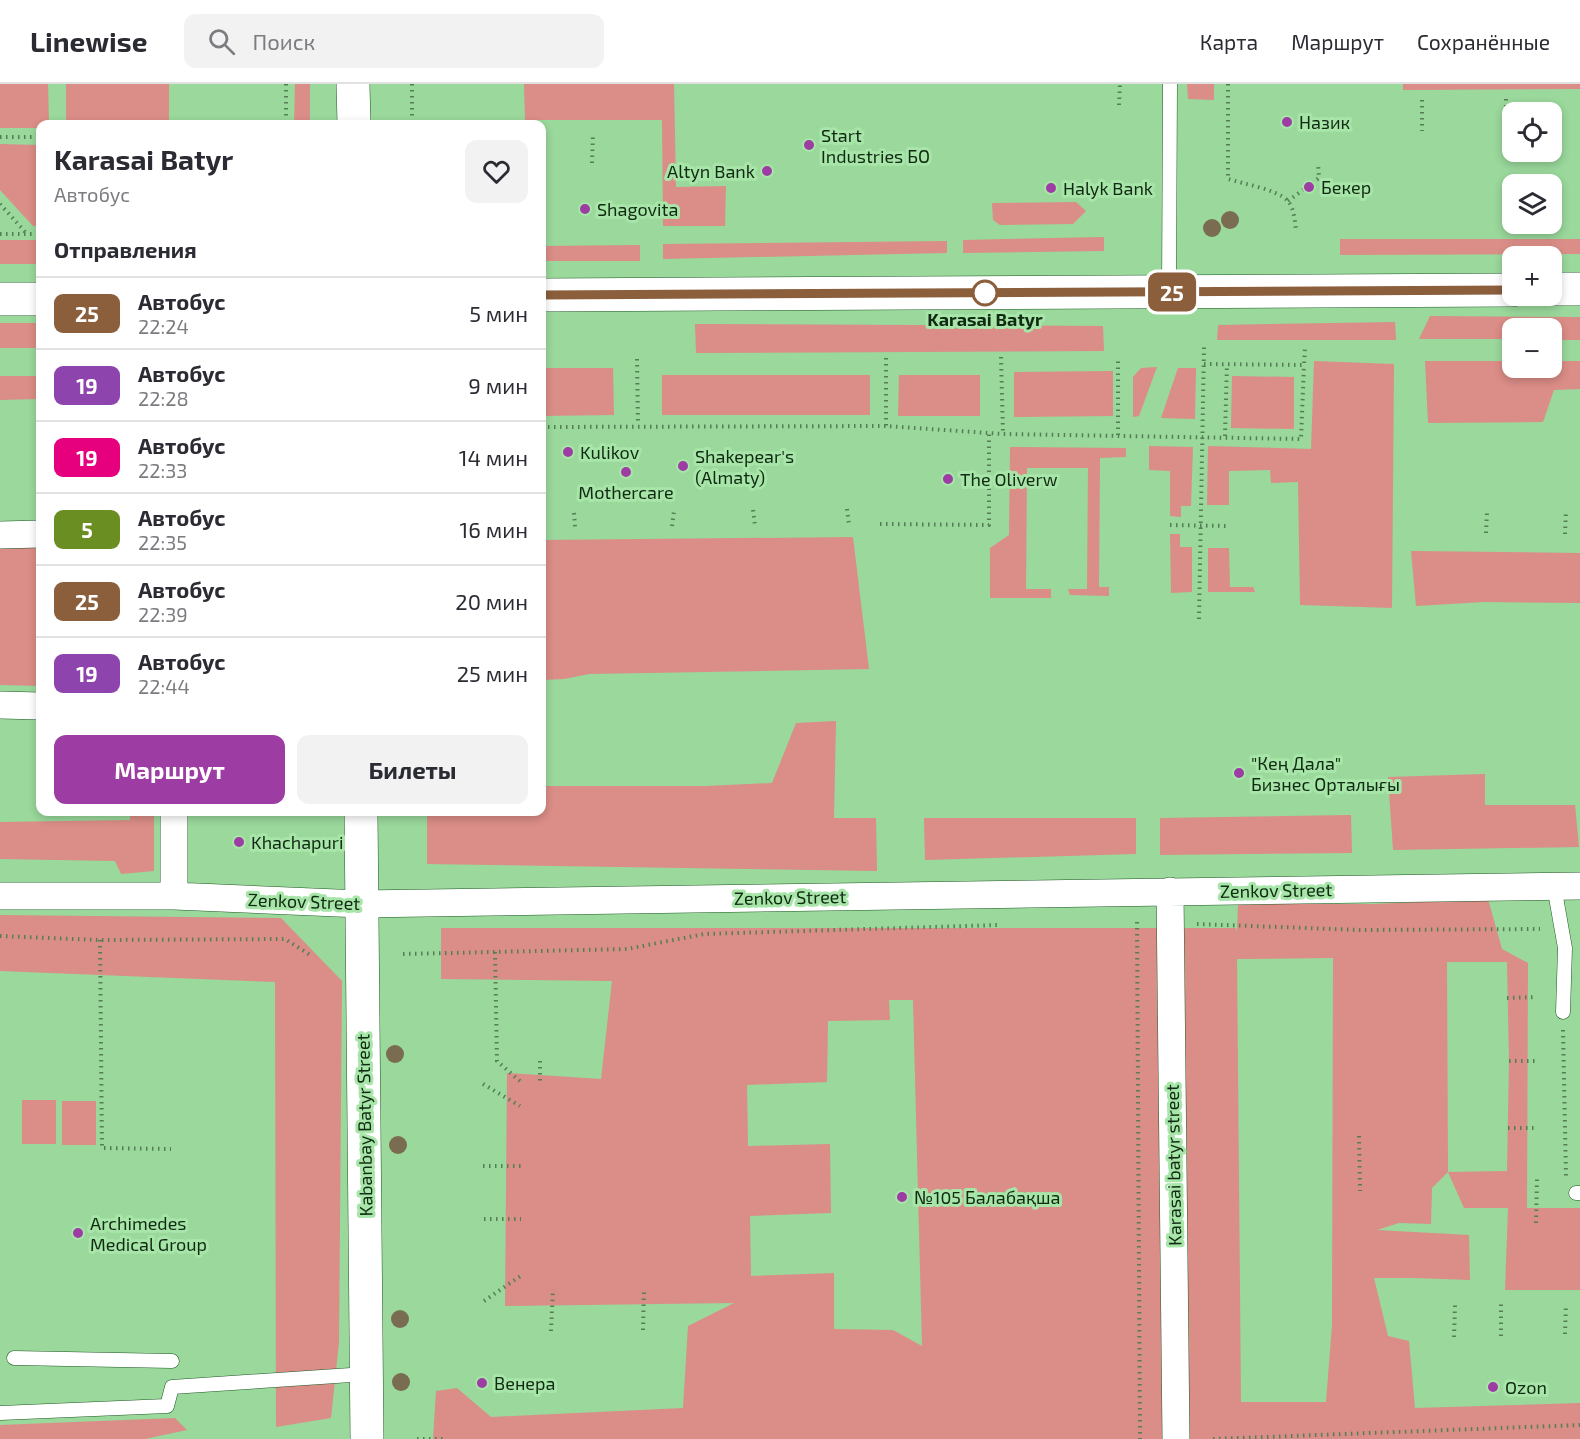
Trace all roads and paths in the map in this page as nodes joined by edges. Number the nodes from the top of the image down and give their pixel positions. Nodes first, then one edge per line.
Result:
1 (286, 84) edge
2 (353, 84) edge
3 (412, 84) edge
4 (1120, 84) edge
5 (1170, 84) edge
6 (1228, 84) edge
7 (1422, 100) dead end
8 (1119, 105) dead end
9 (286, 120) edge
10 (354, 120) edge
11 (412, 120) edge
12 (1422, 131) dead end
13 (593, 134) dead end
14 (0, 137) edge
15 (36, 137) edge
16 (592, 163) dead end
17 (1318, 163) dead end
18 (1288, 201) junction
19 (0, 204) edge
20 (1296, 231) dead end
21 (0, 234) edge
22 (27, 234) junction
23 (36, 234) edge
24 (1562, 289) edge
25 (1580, 289) edge
26 (1502, 290) edge
27 (1169, 292) junction
28 (546, 295) edge
29 (0, 299) edge
30 (36, 299) edge
31 (1204, 347) dead end
32 (1305, 347) dead end
33 (1001, 357) dead end
34 (886, 358) dead end
35 (637, 359) dead end
36 (1119, 359) dead end
37 (1204, 364) junction
38 (1227, 364) junction
39 (1304, 365) junction
40 (638, 425) junction
41 (886, 426) junction
42 (546, 427) edge
43 (989, 433) junction
44 (1003, 434) junction
45 (1118, 435) junction
46 (1203, 436) junction
47 (1225, 436) junction
48 (847, 509) dead end
49 (753, 510) dead end
50 (674, 511) dead end
51 (1566, 511) dead end
52 (1487, 512) dead end
53 (574, 513) dead end
54 (849, 524) dead end
55 (880, 524) dead end
56 (755, 525) dead end
57 (1170, 525) dead end
58 (672, 526) dead end
59 (1201, 526) junction
60 (1229, 526) dead end
61 (575, 527) dead end
62 (1486, 533) dead end
63 (36, 534) edge
64 (1565, 534) dead end
65 (0, 535) edge
66 (1199, 619) dead end
67 (0, 705) edge
68 (36, 706) edge
69 (174, 816) edge
70 (360, 816) edge
71 (1567, 886) edge
72 (1170, 891) junction
73 (0, 896) edge
74 (174, 896) junction
75 (361, 904) junction
76 (1125, 922) dead end
77 (1137, 922) junction
78 (1170, 923) junction
79 (998, 925) dead end
80 (1561, 927) junction
81 (0, 936) edge
82 (100, 940) junction
83 (495, 952) junction
84 (403, 954) dead end
85 (310, 955) dead end
86 (1537, 997) dead end
87 (1507, 998) dead end
88 (1563, 1012) joint
89 (540, 1061) dead end
90 (1509, 1061) dead end
91 (1537, 1061) dead end
92 (540, 1081) dead end
93 (520, 1082) dead end
94 (483, 1084) dead end
95 (520, 1106) dead end
96 (1508, 1128) dead end
97 (1537, 1128) dead end
98 (1359, 1136) dead end
99 (171, 1149) dead end
100 (483, 1166) dead end
101 (521, 1166) dead end
102 (1537, 1178) dead end
103 (1360, 1191) dead end
104 (1578, 1193) edge
105 (484, 1219) dead end
106 (521, 1219) dead end
107 (1536, 1223) dead end
108 (522, 1275) dead end
109 (553, 1289) dead end
110 (644, 1289) dead end
111 (484, 1301) dead end
112 (1501, 1304) dead end
113 (1566, 1304) dead end
114 (1455, 1305) dead end
115 (643, 1330) dead end
116 (551, 1331) dead end
117 (1565, 1334) dead end
118 (1501, 1336) dead end
119 (1454, 1337) dead end
120 (14, 1358) dead end
121 (172, 1361) dead end
122 (366, 1374) junction
123 (0, 1413) edge
124 (1580, 1425) edge
125 (367, 1439) edge
126 (417, 1439) edge
127 (443, 1439) edge
128 (1140, 1439) edge
129 (1176, 1439) edge
130 (1213, 1439) edge

1 - 9 path
2 - 10 main road
3 - 11 path
4 - 8 path
5 - 27 lane
6 - 18 path
7 - 12 path
13 - 16 path
14 - 15 path
17 - 18 path
18 - 20 path
19 - 22 path
21 - 22 path
22 - 23 path
24 - 25 main road
26 - 27 main road
27 - 28 main road
29 - 30 main road
31 - 37 path
32 - 39 path
33 - 44 path
34 - 41 path
35 - 40 path
36 - 45 path
37 - 38 path
37 - 46 path
38 - 39 path
38 - 47 path
39 - 47 path
40 - 41 path
40 - 42 path
41 - 43 path
43 - 44 path
43 - 55 path
44 - 45 path
45 - 46 path
46 - 47 path
46 - 59 path
48 - 54 path
49 - 56 path
50 - 58 path
51 - 64 path
52 - 62 path
53 - 61 path
57 - 59 path
59 - 60 path
59 - 66 path
63 - 65 street
67 - 68 street
69 - 74 street
70 - 75 main road, Kabanbay Batyr Street
71 - 72 street, Zenkov Street
71 - 80 lane
72 - 75 street, Zenkov Street
72 - 78 street, Karasai batyr street
73 - 74 street, Zenkov Street
74 - 75 street, Zenkov Street
75 - 122 main road, Kabanbay Batyr Street
76 - 77 path
77 - 78 path
77 - 128 path
78 - 80 path
78 - 129 street, Karasai batyr street
79 - 83 path
80 - 88 lane
81 - 82 path
82 - 85 path
82 - 99 path
83 - 84 path
83 - 93 path
86 - 87 path
88 - 104 path
89 - 92 path
90 - 91 path
94 - 95 path
96 - 97 path
98 - 103 path
100 - 101 path
102 - 107 path
105 - 106 path
108 - 111 path
109 - 116 path
110 - 115 path
112 - 118 path
113 - 117 path
114 - 119 path
120 - 121 lane
122 - 123 lane
122 - 125 main road, Kabanbay Batyr Street
124 - 130 path
126 - 127 path

